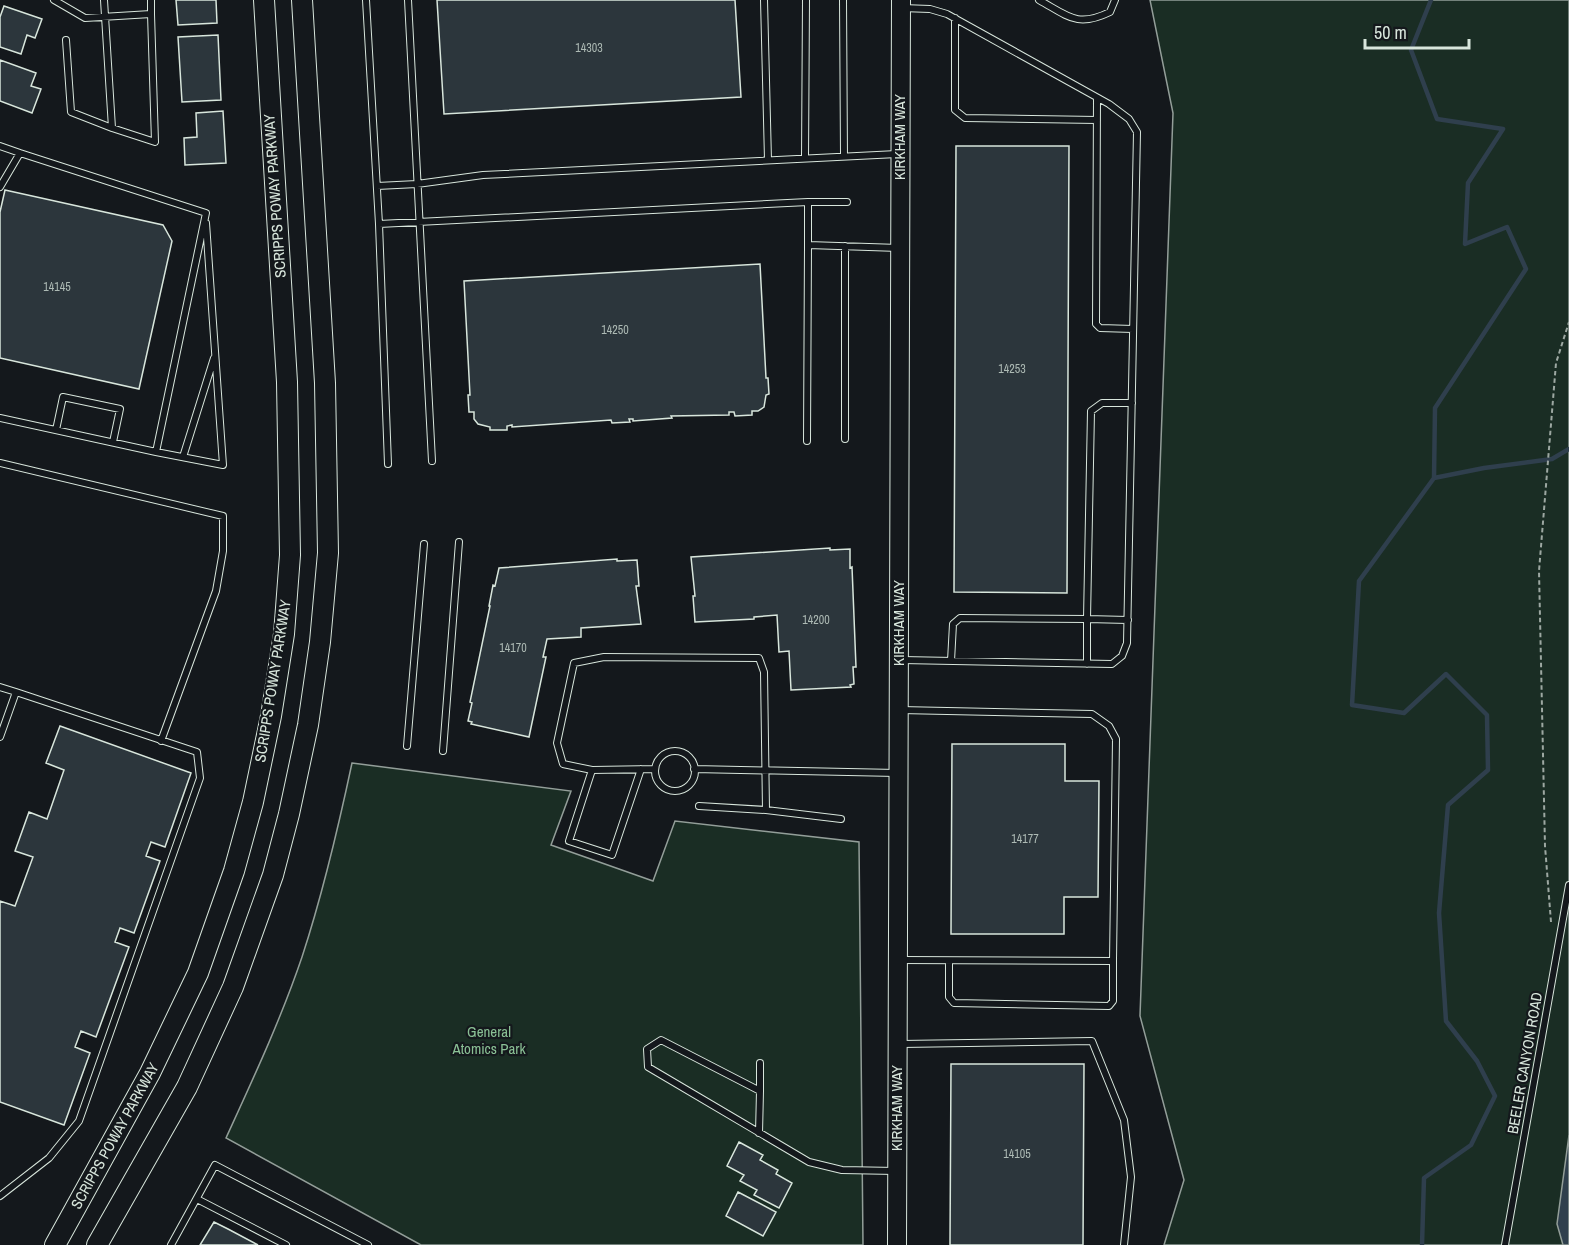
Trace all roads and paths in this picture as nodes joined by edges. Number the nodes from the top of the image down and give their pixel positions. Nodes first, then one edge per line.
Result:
1 (54, 0) edge
2 (104, 0) edge
3 (151, 0) edge
4 (264, 0) edge
5 (302, 0) edge
6 (366, 0) edge
7 (408, 0) edge
8 (764, 0) edge
9 (806, 0) edge
10 (843, 0) edge
11 (1039, 0) edge
12 (1115, 0) edge
13 (901, 4) edge
14 (151, 14) junction
15 (105, 17) junction
16 (955, 18) junction
17 (66, 40) dead end
18 (1097, 98) junction
19 (1097, 120) junction
20 (112, 128) junction
21 (0, 146) edge
22 (20, 153) junction
23 (900, 154) junction
24 (844, 156) junction
25 (805, 158) junction
26 (768, 160) junction
27 (417, 184) junction
28 (377, 186) junction
29 (0, 187) edge
30 (808, 202) junction
31 (847, 202) dead end
32 (206, 213) junction
33 (419, 222) junction
34 (379, 224) junction
35 (808, 245) junction
36 (845, 246) junction
37 (900, 248) junction
38 (1569, 322) edge
39 (1133, 329) junction
40 (216, 353) junction
41 (1132, 403) junction
42 (0, 417) edge
43 (57, 430) junction
44 (845, 439) dead end
45 (807, 441) dead end
46 (113, 442) junction
47 (156, 452) junction
48 (183, 457) junction
49 (432, 461) dead end
50 (0, 463) edge
51 (388, 464) dead end
52 (459, 542) dead end
53 (424, 544) dead end
54 (1087, 619) junction
55 (1128, 620) junction
56 (899, 660) junction
57 (951, 661) junction
58 (1087, 664) junction
59 (0, 687) edge
60 (15, 692) junction
61 (898, 710) junction
62 (0, 737) edge
63 (161, 741) junction
64 (407, 746) dead end
65 (443, 751) dead end
66 (640, 769) junction
67 (655, 769) junction
68 (694, 769) junction
69 (592, 770) junction
70 (766, 771) junction
71 (898, 773) junction
72 (699, 806) dead end
73 (766, 810) junction
74 (841, 819) dead end
75 (1569, 885) edge
76 (1552, 928) dead end
77 (898, 960) junction
78 (949, 960) junction
79 (1113, 962) junction
80 (897, 1044) junction
81 (760, 1063) dead end
82 (760, 1091) junction
83 (759, 1132) junction
84 (897, 1172) junction
85 (0, 1196) edge
86 (197, 1199) junction
87 (55, 1245) edge
88 (98, 1245) edge
89 (171, 1245) edge
90 (286, 1245) edge
91 (368, 1245) edge
92 (897, 1245) edge
93 (1124, 1245) edge
94 (1505, 1245) edge

1 - 15 lane
2 - 15 lane
3 - 14 lane
4 - 87 main road, SCRIPPS POWAY PARKWAY
5 - 88 main road
6 - 28 lane
7 - 27 lane
8 - 26 lane
9 - 25 lane
10 - 24 lane
11 - 12 lane
13 - 16 lane
13 - 23 main road, KIRKHAM WAY
14 - 15 lane
14 - 20 lane
15 - 20 lane
16 - 18 lane
16 - 19 lane
17 - 20 lane
18 - 19 lane
18 - 39 lane
19 - 39 lane
21 - 22 lane
22 - 29 lane
22 - 32 lane
23 - 24 lane
23 - 37 main road, KIRKHAM WAY
24 - 25 lane
25 - 26 lane
26 - 27 lane
27 - 28 lane
27 - 33 lane
28 - 34 lane
30 - 31 lane
30 - 33 lane
30 - 35 lane
32 - 40 lane
32 - 47 lane
33 - 34 lane
33 - 49 lane
34 - 51 lane
35 - 36 lane
35 - 45 lane
36 - 37 lane
36 - 44 lane
37 - 56 main road, KIRKHAM WAY
38 - 76 path
39 - 41 lane
40 - 48 lane
40 - 48 lane
41 - 54 lane
41 - 55 lane
42 - 43 lane
43 - 46 lane
43 - 46 lane
46 - 47 lane
47 - 48 lane
50 - 63 lane
52 - 65 lane
53 - 64 lane
54 - 55 lane
54 - 57 lane
54 - 58 lane
55 - 58 lane
56 - 57 lane
56 - 61 main road, KIRKHAM WAY
57 - 58 lane
59 - 60 lane
60 - 62 lane
60 - 63 lane
61 - 71 main road, KIRKHAM WAY
61 - 79 lane
63 - 85 lane
66 - 67 lane
66 - 69 lane
66 - 69 lane
67 - 68 lane
67 - 68 lane
68 - 70 lane
69 - 70 lane
70 - 71 lane
70 - 73 lane
71 - 77 main road, KIRKHAM WAY
72 - 73 lane
73 - 74 lane
75 - 94 lane, BEELER CANYON ROAD
77 - 78 lane
77 - 80 main road, KIRKHAM WAY
78 - 79 lane
78 - 79 lane
80 - 84 main road, KIRKHAM WAY
80 - 93 lane
81 - 82 lane
82 - 83 lane
82 - 83 lane
83 - 84 lane
84 - 92 main road, KIRKHAM WAY
86 - 89 lane
86 - 90 lane
86 - 91 lane

